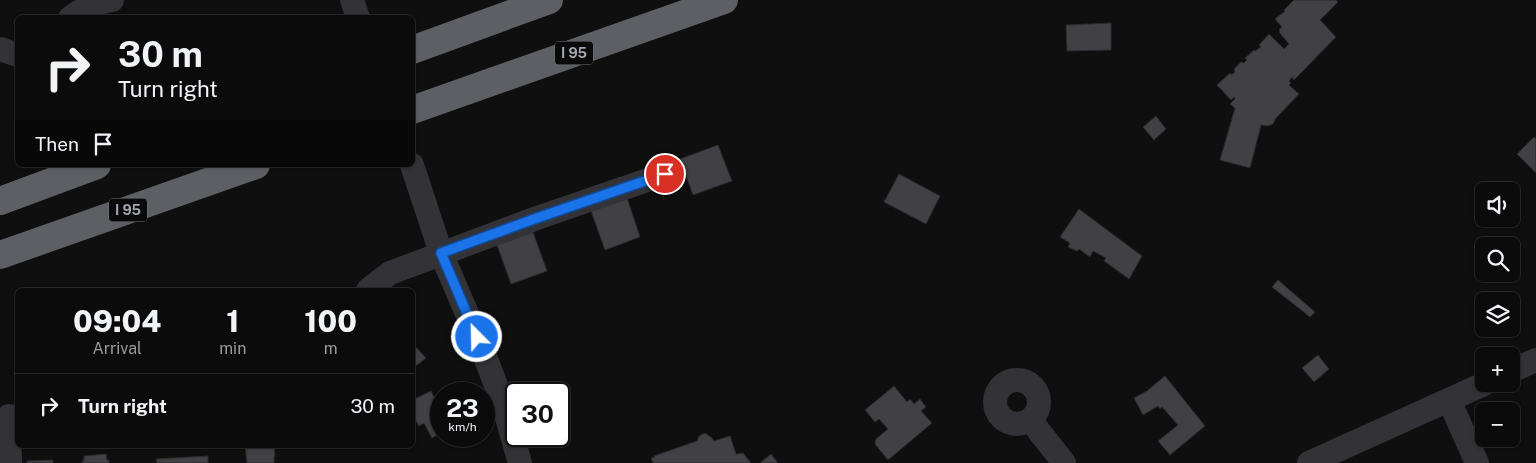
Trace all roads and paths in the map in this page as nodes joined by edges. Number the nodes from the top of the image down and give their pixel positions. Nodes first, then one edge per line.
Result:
1 (68, 0) edge
2 (112, 0) edge
3 (352, 0) edge
4 (549, 0) edge
5 (724, 0) edge
6 (69, 15) edge
7 (74, 15) edge
8 (357, 15) edge
9 (0, 49) edge
10 (415, 49) edge
11 (15, 54) edge
12 (419, 108) edge
13 (92, 167) edge
14 (250, 167) edge
15 (413, 167) edge
16 (665, 174) dead end
17 (0, 201) edge
18 (441, 253) junction
19 (0, 255) edge
20 (371, 288) edge
21 (1475, 388) edge
22 (1449, 400) junction
23 (9, 416) edge
24 (1031, 420) dead end
25 (10, 463) edge
26 (520, 463) edge
27 (1064, 463) edge
28 (1310, 463) edge
29 (1477, 463) edge

1 - 6 street
2 - 7 street
3 - 8 street
4 - 10 highway
5 - 12 highway, I 95
9 - 11 street
13 - 17 highway
14 - 19 highway, I 95
15 - 18 street
16 - 18 street
18 - 20 street
18 - 26 street
21 - 22 street
22 - 28 street
22 - 29 street
23 - 25 street
24 - 27 street

